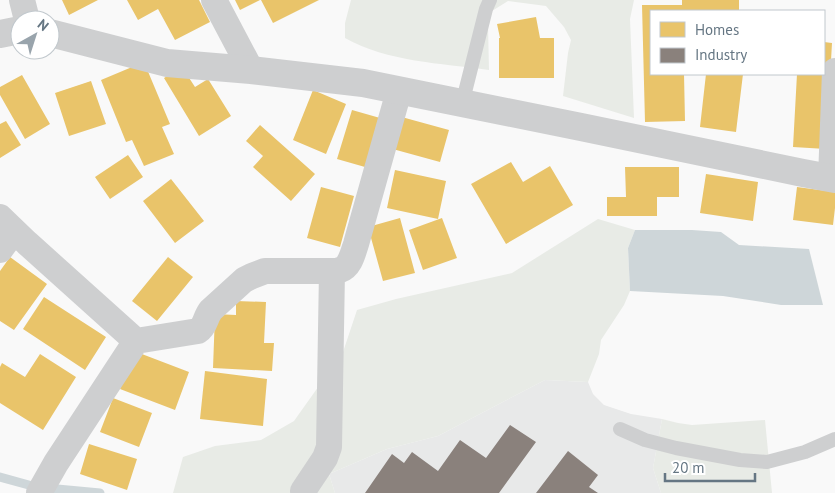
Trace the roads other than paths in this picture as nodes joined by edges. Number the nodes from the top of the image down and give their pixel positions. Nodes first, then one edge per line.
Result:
1 (214, 0) edge
2 (490, 0) edge
3 (60, 36) edge
4 (252, 70) junction
5 (835, 70) edge
6 (399, 90) junction
7 (462, 104) junction
8 (833, 179) edge
9 (5, 232) edge
10 (332, 271) junction
11 (136, 341) junction
12 (620, 429) dead end
13 (835, 438) edge
14 (303, 491) dead end
15 (40, 493) edge

1 - 4 street
2 - 7 lane
3 - 4 street
4 - 6 street
5 - 8 street
6 - 7 street
6 - 10 street
7 - 8 street
9 - 11 street
10 - 11 street
10 - 14 street
11 - 15 street
12 - 13 lane

